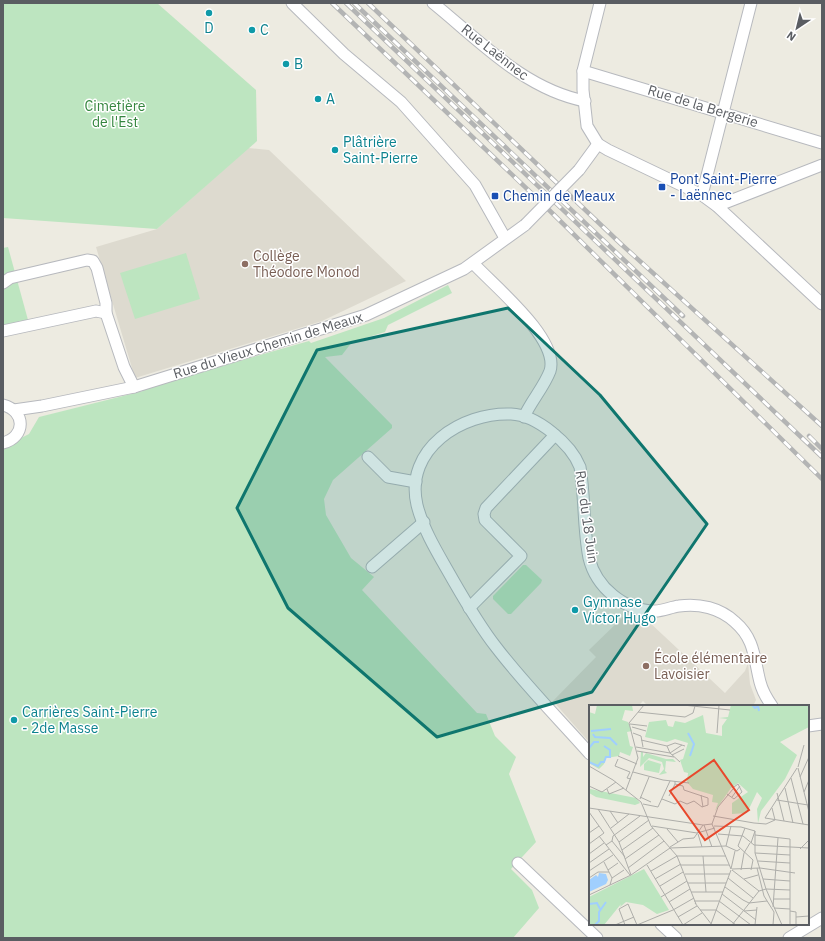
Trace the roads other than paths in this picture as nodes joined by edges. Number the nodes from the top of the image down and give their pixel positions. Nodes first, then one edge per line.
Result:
1 (292, 3) edge
2 (433, 3) edge
3 (600, 3) edge
4 (752, 3) edge
5 (583, 71) junction
6 (585, 101) junction
7 (723, 112) junction
8 (822, 143) edge
9 (598, 144) junction
10 (822, 165) edge
11 (702, 195) junction
12 (717, 206) junction
13 (505, 238) junction
14 (473, 263) junction
15 (3, 283) edge
16 (822, 304) edge
17 (106, 313) junction
18 (3, 331) edge
19 (134, 386) junction
20 (3, 405) edge
21 (14, 410) junction
22 (524, 417) junction
23 (555, 435) junction
24 (3, 443) edge
25 (368, 457) dead end
26 (416, 482) junction
27 (424, 522) junction
28 (372, 567) dead end
29 (469, 608) junction
30 (772, 705) edge
31 (822, 724) edge
32 (809, 726) edge
33 (589, 753) edge
34 (518, 863) dead end
35 (822, 918) edge
36 (809, 923) edge
37 (662, 925) edge
38 (799, 927) edge
39 (597, 938) edge
40 (676, 938) edge
41 (789, 938) edge

1 - 13 street
2 - 6 street, Rue Laënnec
3 - 5 street
4 - 7 street
5 - 6 street
5 - 7 street, Rue de la Bergerie
6 - 9 street
7 - 8 street, Rue de la Bergerie
7 - 11 street
9 - 11 street
9 - 13 street, Rue du Vieux Chemin de Meaux, bridge
10 - 12 street
11 - 12 street
12 - 16 street
13 - 14 street, Rue du Vieux Chemin de Meaux
14 - 19 street, Rue du Vieux Chemin de Meaux
14 - 22 street
15 - 17 street
17 - 18 street
17 - 19 street
19 - 21 street, Rue du Vieux Chemin de Meaux
20 - 21 street
21 - 24 street
22 - 23 street, Rue du 18 Juin
22 - 26 street, Rue du 18 Juin
23 - 29 street
23 - 30 street, Rue du 18 Juin
25 - 26 street
26 - 27 street, Rue du 18 Juin
27 - 28 street
27 - 29 street, Rue du 18 Juin
29 - 33 street, Rue du 18 Juin
31 - 32 street
34 - 39 street
35 - 36 street
37 - 40 street
38 - 41 street

